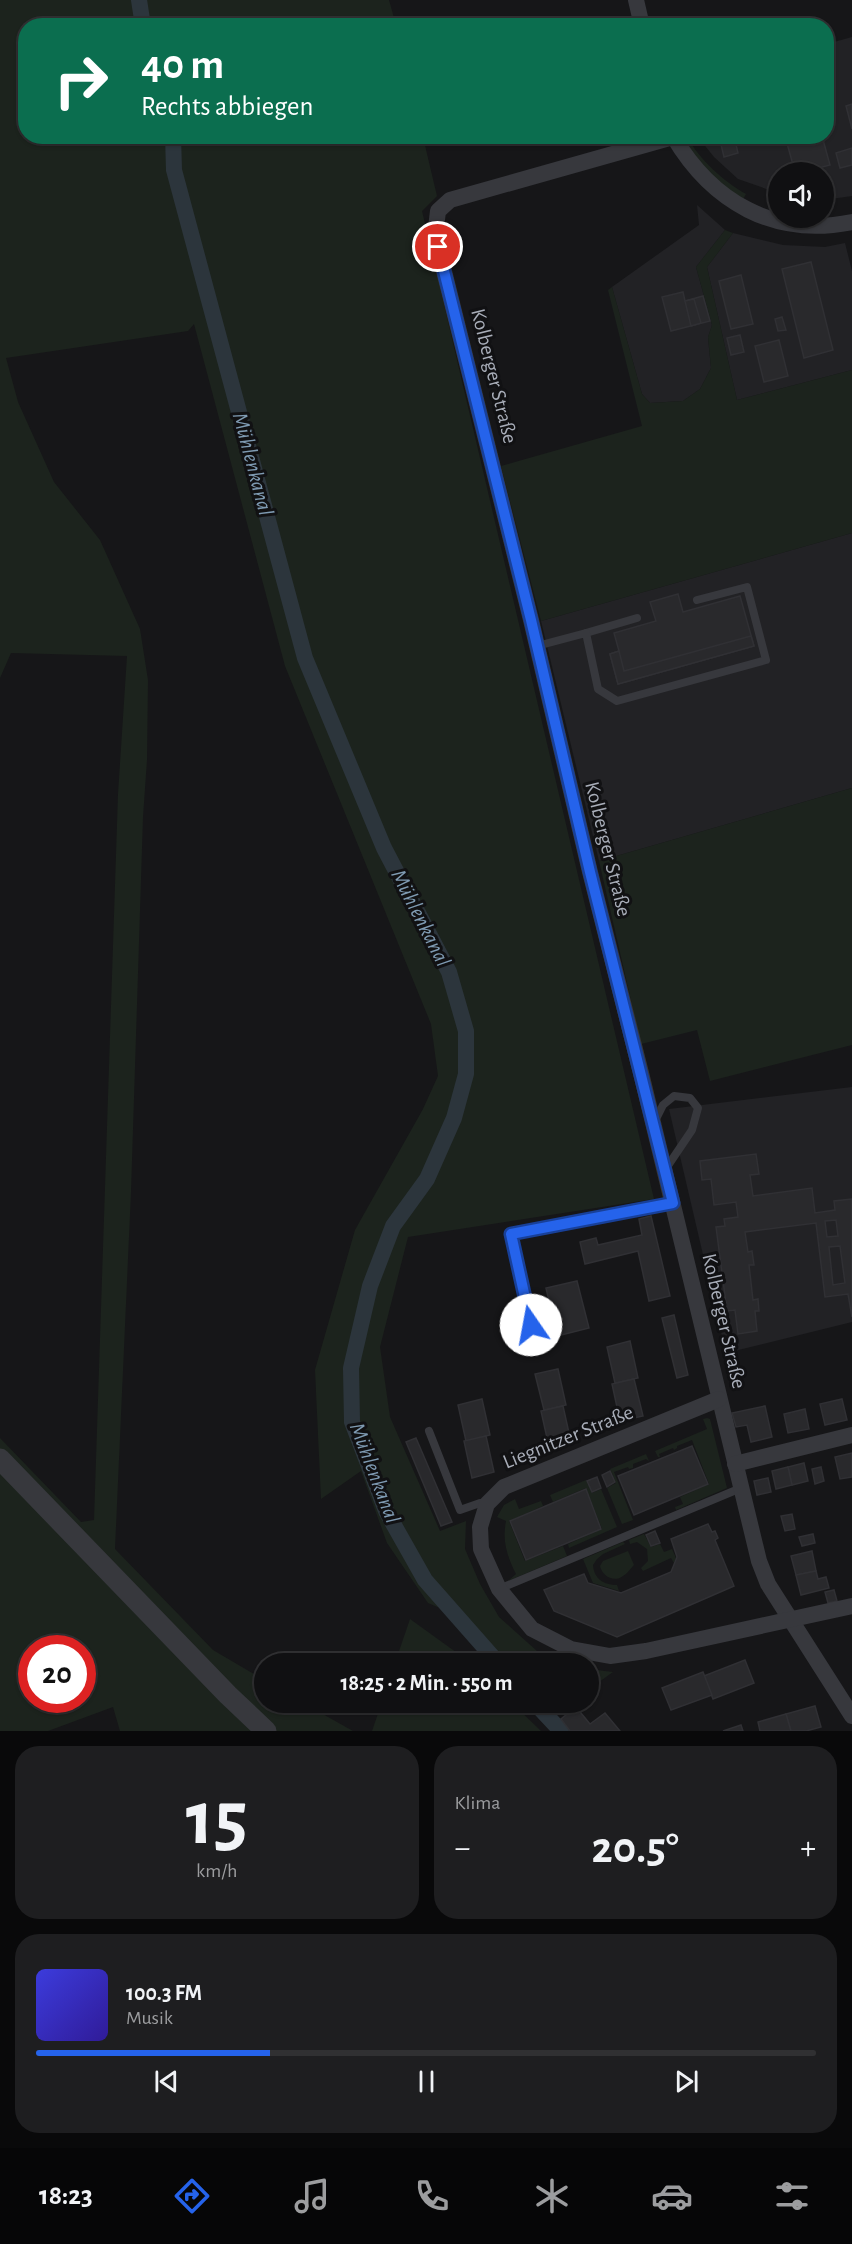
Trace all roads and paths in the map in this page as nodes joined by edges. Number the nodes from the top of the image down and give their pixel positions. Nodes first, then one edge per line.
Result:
1 (636, 0) edge
2 (640, 18) edge
3 (648, 144) edge
4 (677, 144) edge
5 (852, 222) edge
6 (697, 600) dead end
7 (637, 618) dead end
8 (586, 633) junction
9 (537, 646) junction
10 (654, 1123) junction
11 (665, 1171) junction
12 (673, 1203) junction
13 (536, 1347) dead end
14 (719, 1399) junction
15 (429, 1431) dead end
16 (852, 1435) edge
17 (0, 1459) edge
18 (735, 1464) junction
19 (741, 1488) junction
20 (487, 1504) junction
21 (499, 1589) junction
22 (852, 1606) edge
23 (793, 1621) junction
24 (852, 1716) edge
25 (266, 1731) edge

1 - 2 street
3 - 9 street, Kolberger Straße
4 - 5 street
6 - 8 lane
7 - 8 lane
8 - 9 lane
9 - 10 street, Kolberger Straße
10 - 11 street, Kolberger Straße
10 - 11 lane
11 - 12 street, Kolberger Straße
12 - 13 lane
12 - 14 street, Kolberger Straße
14 - 18 street, Kolberger Straße
14 - 20 street, Liegnitzer Straße
15 - 20 lane
16 - 18 street
17 - 25 street
18 - 19 street, Kolberger Straße
19 - 21 lane
19 - 23 street, Kolberger Straße
20 - 21 street
21 - 23 street
22 - 23 street
23 - 24 street, Kolberger Straße

